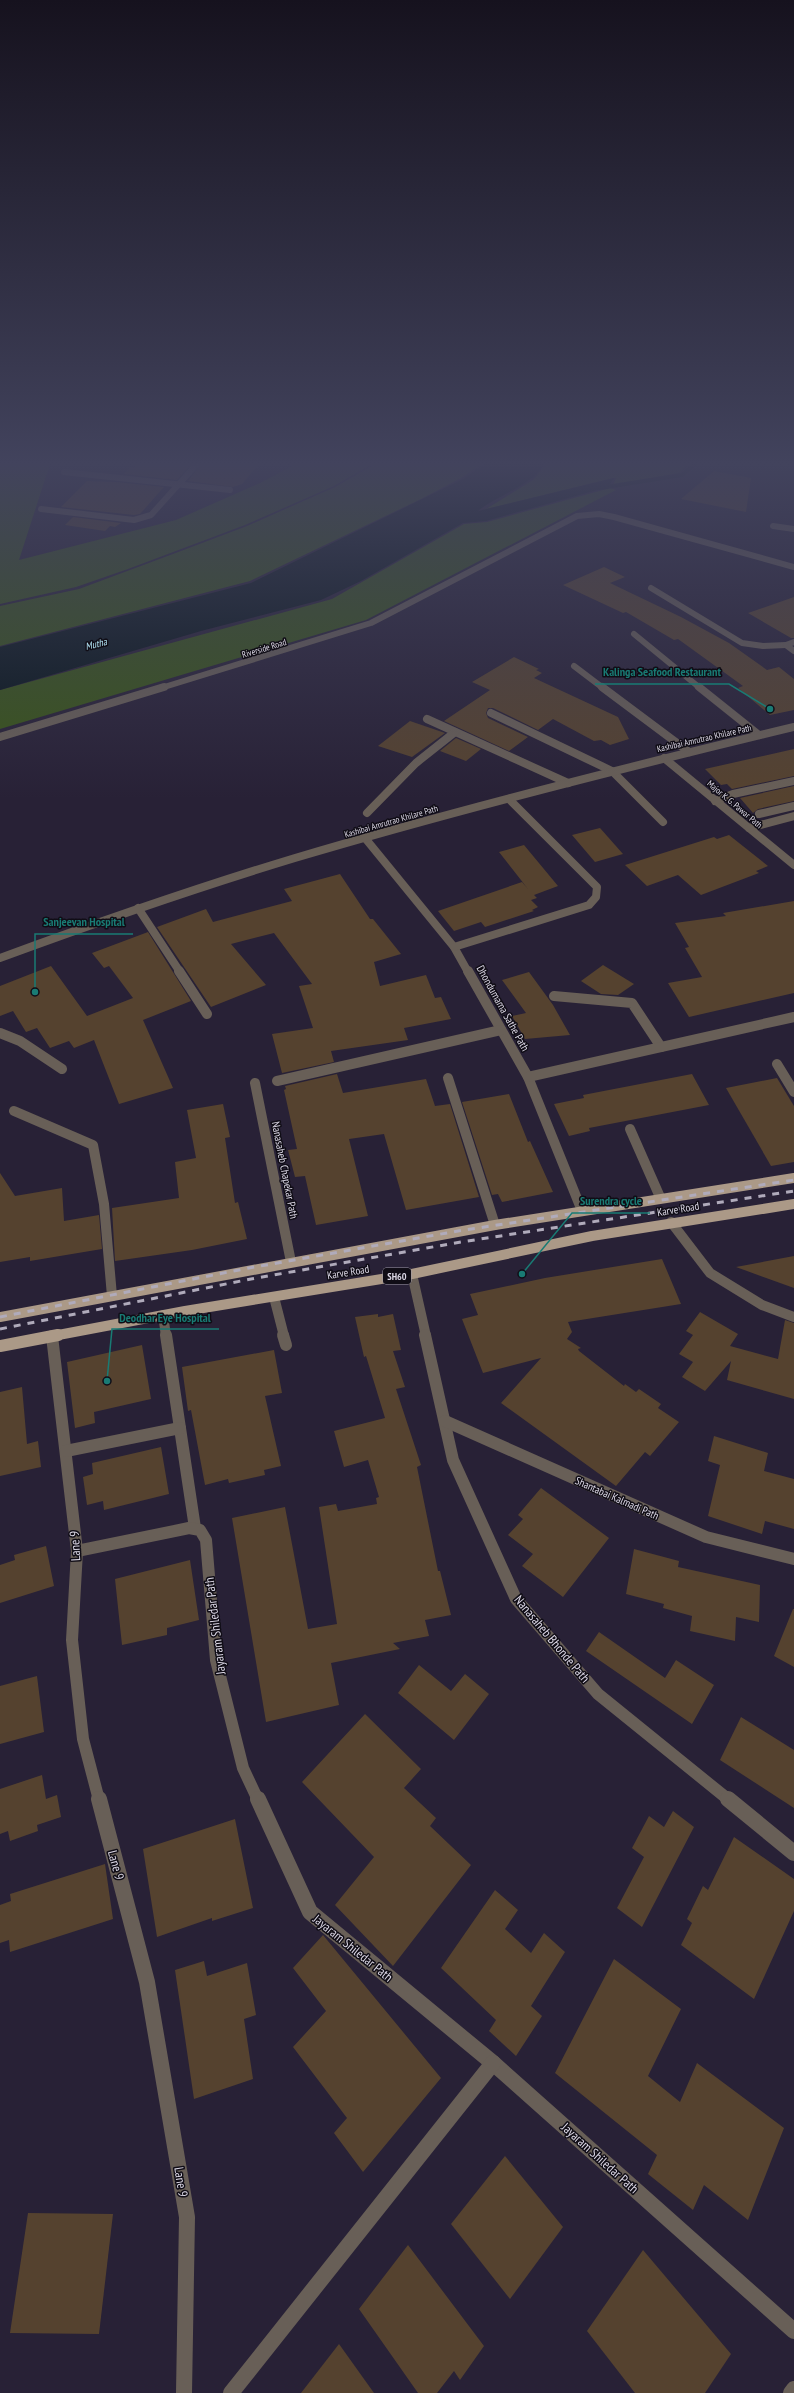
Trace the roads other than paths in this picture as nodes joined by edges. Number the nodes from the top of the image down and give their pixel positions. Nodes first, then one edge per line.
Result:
1 (464, 576) edge
2 (651, 588) dead end
3 (634, 634) dead end
4 (794, 642) edge
5 (786, 645) junction
6 (794, 651) edge
7 (574, 666) dead end
8 (491, 713) dead end
9 (427, 719) dead end
10 (794, 727) edge
11 (455, 732) junction
12 (760, 736) junction
13 (0, 737) edge
14 (689, 752) junction
15 (664, 758) junction
16 (612, 771) junction
17 (794, 781) edge
18 (568, 783) junction
19 (509, 799) junction
20 (715, 801) junction
21 (794, 806) edge
22 (777, 810) junction
23 (367, 813) dead end
24 (759, 814) dead end
25 (794, 816) edge
26 (785, 818) junction
27 (664, 822) dead end
28 (749, 828) junction
29 (365, 838) junction
30 (793, 864) edge
31 (138, 908) junction
32 (454, 946) junction
33 (0, 958) edge
34 (554, 996) dead end
35 (208, 1014) dead end
36 (794, 1017) edge
37 (501, 1030) junction
38 (0, 1033) edge
39 (661, 1047) junction
40 (777, 1064) dead end
41 (62, 1069) dead end
42 (528, 1077) junction
43 (448, 1078) dead end
44 (277, 1081) dead end
45 (255, 1083) dead end
46 (794, 1092) edge
47 (14, 1111) dead end
48 (630, 1130) dead end
49 (794, 1178) edge
50 (660, 1197) junction
51 (794, 1204) edge
52 (582, 1210) junction
53 (671, 1222) junction
54 (495, 1225) junction
55 (291, 1262) junction
56 (412, 1274) junction
57 (112, 1296) junction
58 (274, 1297) junction
59 (163, 1315) junction
60 (0, 1317) edge
61 (794, 1317) edge
62 (52, 1336) junction
63 (286, 1345) dead end
64 (0, 1346) edge
65 (445, 1421) junction
66 (180, 1428) junction
67 (66, 1451) junction
68 (195, 1528) junction
69 (77, 1551) junction
70 (794, 1559) edge
71 (794, 1853) edge
72 (493, 2063) junction
73 (794, 2331) edge
74 (794, 2389) edge
75 (184, 2393) edge
76 (231, 2393) edge
77 (791, 2393) edge

1 - 13 street, Riverside Road
2 - 5 street
3 - 12 street
4 - 5 street
5 - 6 street
7 - 14 street
8 - 16 street
9 - 11 street
10 - 12 street, Kashibai Amrutrao Khilare Path
11 - 18 street
11 - 23 street
12 - 14 street, Kashibai Amrutrao Khilare Path
14 - 15 street, Kashibai Amrutrao Khilare Path
15 - 16 street, Kashibai Amrutrao Khilare Path
15 - 20 street, Major K. G. Pawar Path
16 - 18 street, Kashibai Amrutrao Khilare Path
16 - 27 street
17 - 20 street
18 - 19 street, Kashibai Amrutrao Khilare Path
19 - 29 street, Kashibai Amrutrao Khilare Path
19 - 32 street
20 - 28 street, Major K. G. Pawar Path
21 - 22 street
22 - 24 street
22 - 26 street
25 - 26 street
26 - 28 street
28 - 30 street, Major K. G. Pawar Path
29 - 31 street, Kashibai Amrutrao Khilare Path
29 - 32 street, Dhondumama Sathe Path
31 - 33 street, Kashibai Amrutrao Khilare Path
31 - 35 street
32 - 37 street, Dhondumama Sathe Path
34 - 39 street
36 - 39 street
37 - 42 street, Dhondumama Sathe Path
37 - 44 street
38 - 41 street
39 - 42 street
40 - 46 street
42 - 52 street, Dhondumama Sathe Path
43 - 54 street
45 - 55 street, Nanasaheb Chapekar Path
47 - 57 street
48 - 50 street
49 - 50 main road, Karve Road
50 - 52 main road, Karve Road
51 - 53 main road, Karve Road / SH60
52 - 54 main road, Karve Road
53 - 56 main road, Karve Road / SH60
53 - 61 street
54 - 55 main road, Karve Road
55 - 57 main road, Karve Road
56 - 58 main road, Karve Road / SH60
56 - 65 street, Nanasaheb Bhonde Path
57 - 60 main road, Karve Road
58 - 59 main road, Karve Road / SH60
58 - 63 street
59 - 62 main road, Karve Road / SH60
59 - 66 street
62 - 64 main road, Karve Road / SH60
62 - 67 street, Lane 9
65 - 70 street, Shantabai Kalmadi Path
65 - 71 street, Nanasaheb Bhonde Path
66 - 67 street
66 - 68 street
67 - 69 street, Lane 9
68 - 69 street
68 - 72 street, Jayaram Shiledar Path
69 - 75 street, Lane 9
72 - 73 street, Jayaram Shiledar Path
72 - 76 street
74 - 77 street

